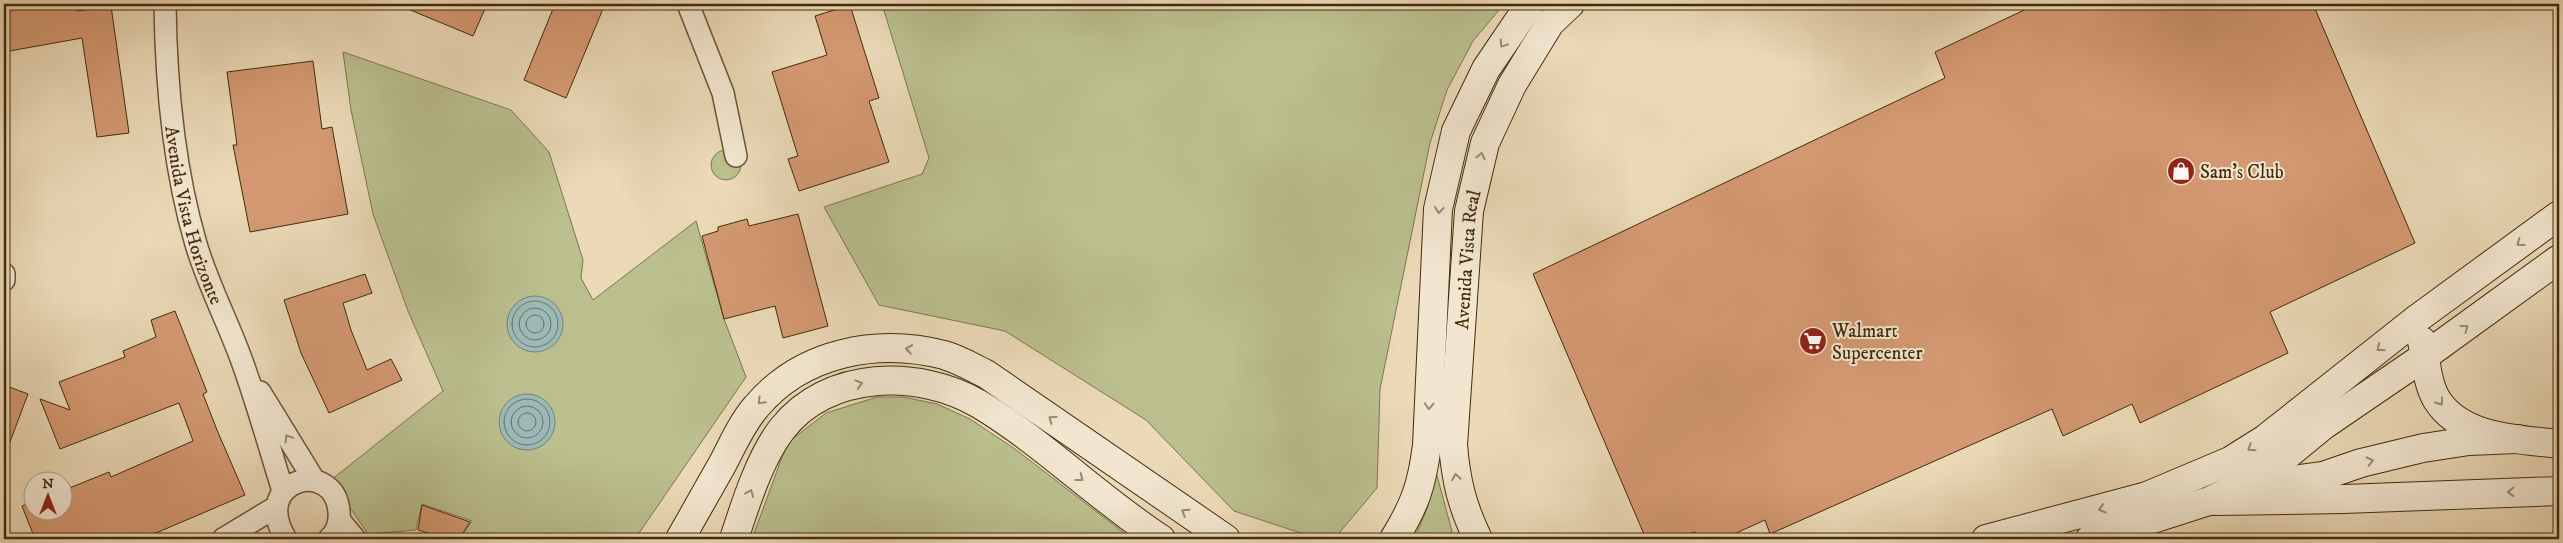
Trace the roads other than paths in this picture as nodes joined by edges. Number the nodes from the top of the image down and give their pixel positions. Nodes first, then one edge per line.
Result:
1 (149, 4) edge
2 (165, 4) edge
3 (688, 4) edge
4 (1530, 4) edge
5 (1570, 4) edge
6 (166, 60) junction
7 (736, 156) dead end
8 (2559, 215) edge
9 (2559, 259) edge
10 (4, 274) edge
11 (4, 280) edge
12 (2418, 318) junction
13 (2425, 356) junction
14 (243, 364) junction
15 (2324, 425) junction
16 (2517, 439) junction
17 (2559, 444) edge
18 (2324, 476) junction
19 (314, 480) junction
20 (2242, 485) junction
21 (2559, 491) edge
22 (2148, 496) junction
23 (279, 499) junction
24 (2344, 499) junction
25 (2209, 501) junction
26 (1464, 510) junction
27 (340, 520) junction
28 (1408, 526) edge
29 (223, 539) edge
30 (286, 539) edge
31 (329, 539) edge
32 (355, 539) edge
33 (680, 539) edge
34 (734, 539) edge
35 (1161, 539) edge
36 (1226, 539) edge
37 (1394, 539) edge
38 (1468, 539) edge
39 (1478, 539) edge
40 (1986, 539) edge
41 (2090, 539) edge

1 - 6 street, Avenida Vista Horizonte
2 - 6 street, Avenida Vista Horizonte
3 - 7 street
4 -> 28 main road, Avenida Vista Real
26 -> 5 main road, Avenida Vista Real
6 - 14 street, Avenida Vista Horizonte
8 -> 12 main road
13 -> 9 main road
10 - 11 street
12 - 13 main road
12 -> 22 main road
13 - 15 main road
13 -> 16 main road
19 -> 14 street, Avenida Vista Horizonte
14 - 23 street, Avenida Vista Horizonte
15 - 18 main road
15 - 20 main road
16 - 17 main road
18 -> 16 main road
18 - 20 main road
18 - 24 main road
19 - 23 street
19 - 27 street
20 - 25 main road
21 -> 24 main road
22 - 25 main road
22 -> 40 main road
23 - 29 street
23 - 30 street, Avenida Vista Horizonte
24 - 25 main road
25 - 41 main road
26 - 38 main road
26 - 39 main road, Avenida Vista Real
27 - 31 street
27 - 32 street
28 - 37 main road, Avenida Vista Real
36 -> 33 main road
34 -> 35 main road

